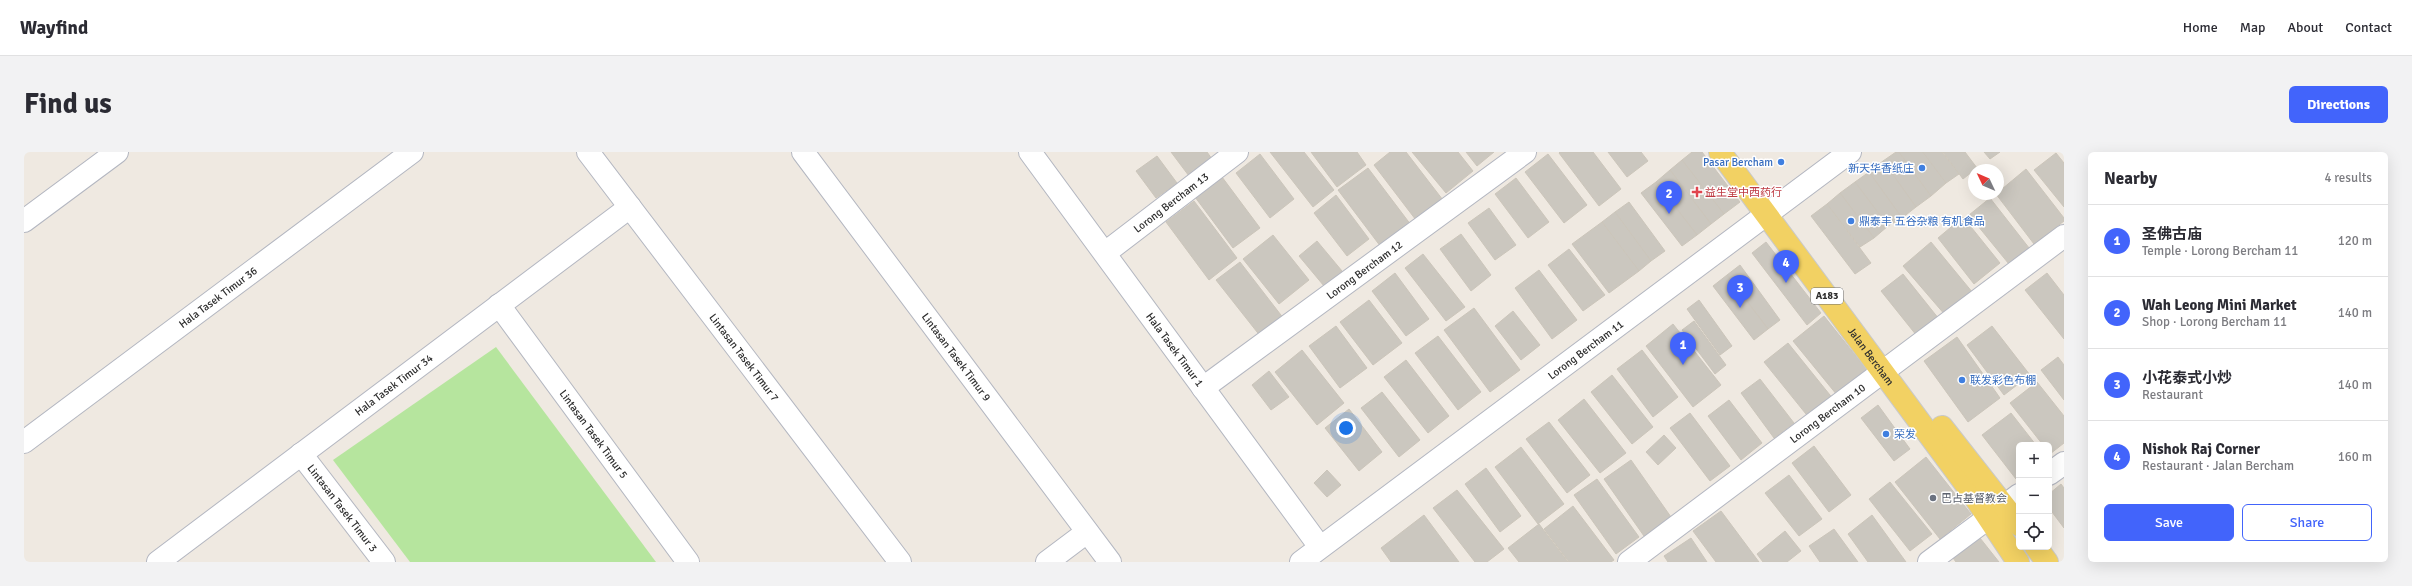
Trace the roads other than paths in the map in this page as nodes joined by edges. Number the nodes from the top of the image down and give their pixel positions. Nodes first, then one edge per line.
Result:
1 (117, 152) edge
2 (412, 152) edge
3 (588, 152) edge
4 (803, 152) edge
5 (1030, 152) edge
6 (1237, 152) edge
7 (1525, 152) edge
8 (1720, 152) edge
9 (1739, 152) edge
10 (1850, 152) edge
11 (630, 207) junction
12 (1773, 210) junction
13 (24, 221) edge
14 (2064, 236) edge
15 (1105, 252) junction
16 (499, 305) junction
17 (1887, 368) junction
18 (1203, 388) junction
19 (24, 442) edge
20 (301, 454) junction
21 (2064, 463) edge
22 (2052, 472) edge
23 (2004, 506) edge
24 (2016, 521) edge
25 (1087, 532) junction
26 (1320, 547) junction
27 (2038, 550) edge
28 (165, 560) edge
29 (384, 562) edge
30 (688, 562) edge
31 (900, 562) edge
32 (1047, 562) edge
33 (1110, 562) edge
34 (1301, 562) edge
35 (1629, 562) edge
36 (1929, 562) edge
37 (2018, 562) edge
38 (2047, 562) edge

1 - 13 street
2 - 19 street, Hala Tasek Timur 36
3 - 11 street, Lintasan Tasek Timur 7
4 - 25 street, Lintasan Tasek Timur 9
5 - 15 street, Hala Tasek Timur 1
6 - 15 street, Lorong Bercham 13
7 - 18 street, Lorong Bercham 12
8 - 12 main road, Jalan Bercham / A183
9 - 12 main road, Jalan Bercham / A183
10 - 12 street, Lorong Bercham 11
11 - 16 street, Hala Tasek Timur 34
11 - 31 street, Lintasan Tasek Timur 7
12 - 17 main road, Jalan Bercham / A183
12 - 26 street, Lorong Bercham 11
14 - 17 street, Lorong Bercham 10
15 - 18 street, Hala Tasek Timur 1
16 - 20 street, Hala Tasek Timur 34
16 - 30 street, Lintasan Tasek Timur 5
17 - 23 main road, Jalan Bercham / A183
17 - 35 street, Lorong Bercham 10
18 - 26 street, Hala Tasek Timur 1
20 - 28 street, Hala Tasek Timur 34
20 - 29 street, Lintasan Tasek Timur 3
21 - 22 street
23 - 24 main road, Jalan Bercham / A183
23 - 36 street
23 - 37 main road, Jalan Bercham / A183
25 - 32 street
25 - 33 street, Lintasan Tasek Timur 9
26 - 34 street, Lorong Bercham 11
27 - 38 main road

